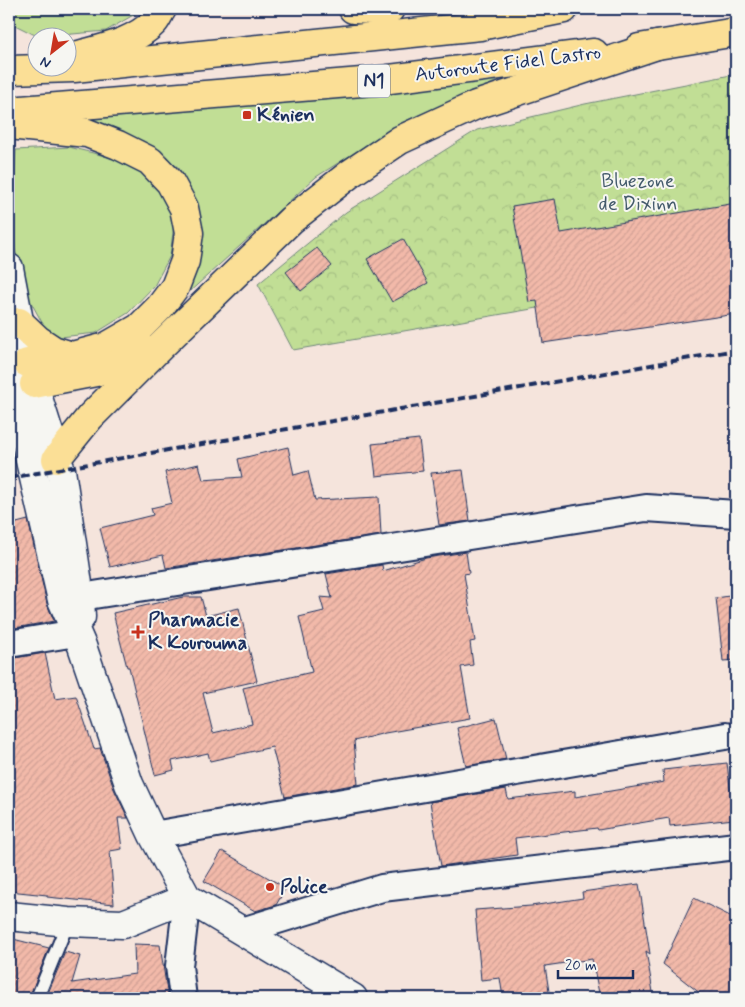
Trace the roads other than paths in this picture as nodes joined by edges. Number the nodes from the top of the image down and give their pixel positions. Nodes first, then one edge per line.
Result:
1 (162, 9) edge
2 (353, 9) edge
3 (390, 9) edge
4 (564, 9) edge
5 (736, 32) edge
6 (656, 45) junction
7 (78, 55) edge
8 (23, 68) edge
9 (9, 111) edge
10 (9, 125) edge
11 (9, 268) edge
12 (19, 322) junction
13 (161, 346) junction
14 (72, 356) junction
15 (17, 376) edge
16 (56, 459) junction
17 (736, 514) edge
18 (71, 598) junction
19 (79, 640) junction
20 (9, 644) edge
21 (725, 736) dead end
22 (153, 834) junction
23 (736, 846) edge
24 (187, 898) junction
25 (9, 916) edge
26 (68, 922) junction
27 (242, 931) junction
28 (37, 998) edge
29 (183, 998) edge
30 (353, 998) edge

1 - 7 highway
2 - 3 highway
4 - 8 highway, Autoroute Fidel Castro / N1
5 - 6 highway, Autoroute Fidel Castro / N1
6 - 9 highway, Autoroute Fidel Castro / N1
6 - 13 highway
10 - 14 highway
11 - 12 main road
12 - 14 highway
12 - 15 main road
13 - 15 highway
13 - 16 highway
14 - 15 highway
15 - 16 main road
15 - 18 main road
16 - 18 main road
17 - 18 street
18 - 19 main road
19 - 20 street
19 - 22 main road
21 - 22 street
22 - 24 main road
23 - 27 street
24 - 26 main road
24 - 27 main road
24 - 29 street
25 - 26 main road
26 - 28 lane
27 - 30 main road

